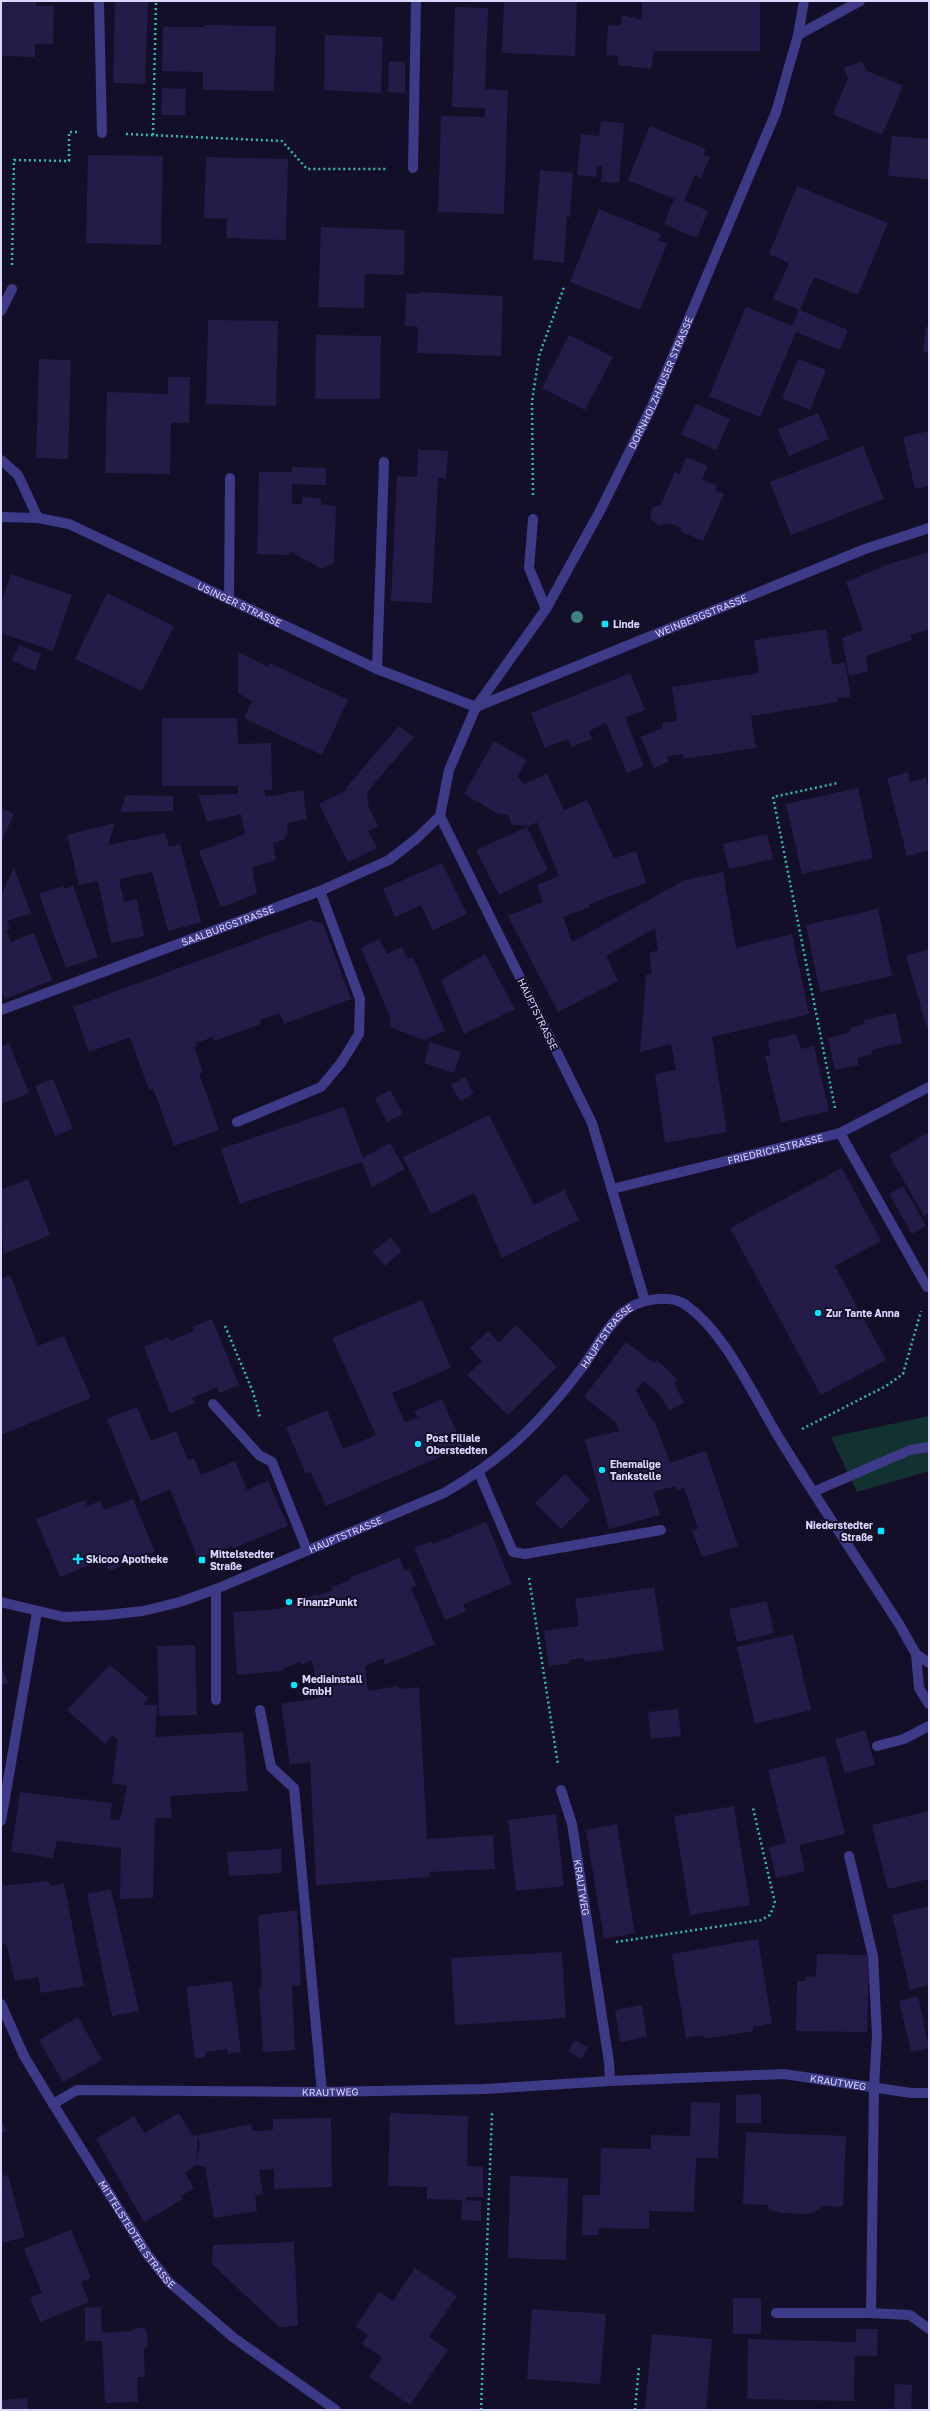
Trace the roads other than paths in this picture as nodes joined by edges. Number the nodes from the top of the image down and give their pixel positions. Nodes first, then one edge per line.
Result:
1 (99, 1) edge
2 (416, 1) edge
3 (804, 1) edge
4 (860, 1) edge
5 (798, 36) junction
6 (102, 133) road end
7 (413, 168) road end
8 (12, 289) road end
9 (1, 311) edge
10 (1, 460) edge
11 (384, 462) dead end
12 (230, 478) dead end
13 (1, 517) edge
14 (38, 518) junction
15 (533, 519) road end
16 (929, 528) edge
17 (229, 599) junction
18 (546, 609) junction
19 (378, 669) junction
20 (476, 707) junction
21 (440, 816) junction
22 (320, 891) junction
23 (1, 1010) edge
24 (929, 1087) edge
25 (237, 1122) dead end
26 (840, 1133) junction
27 (612, 1189) junction
28 (928, 1287) road end
29 (645, 1301) junction
30 (214, 1404) dead end
31 (929, 1447) edge
32 (479, 1473) junction
33 (813, 1492) junction
34 (661, 1530) dead end
35 (307, 1550) junction
36 (216, 1589) junction
37 (1, 1602) edge
38 (37, 1612) junction
39 (916, 1654) junction
40 (929, 1663) edge
41 (216, 1700) dead end
42 (929, 1704) edge
43 (260, 1710) dead end
44 (929, 1726) edge
45 (877, 1746) dead end
46 (561, 1790) road end
47 (1, 1821) edge
48 (849, 1856) dead end
49 (1, 2004) edge
50 (610, 2081) junction
51 (874, 2087) junction
52 (322, 2092) junction
53 (929, 2094) edge
54 (53, 2104) junction
55 (776, 2313) dead end
56 (871, 2313) junction
57 (929, 2329) edge
58 (336, 2410) edge

1 - 6 street
2 - 7 street
3 - 5 street, DORNHOLZHÄUSER STRASSE
4 - 5 street
5 - 18 street, DORNHOLZHÄUSER STRASSE
8 - 9 street
10 - 14 street
11 - 19 street
12 - 17 street
13 - 14 street, USINGER STRASSE
14 - 17 street, USINGER STRASSE
15 - 18 street
16 - 20 street, WEINBERGSTRASSE
17 - 19 street, USINGER STRASSE
18 - 20 street, DORNHOLZHÄUSER STRASSE
19 - 20 street, USINGER STRASSE
20 - 21 street
21 - 22 street, SAALBURGSTRASSE
21 - 27 street, HAUPTSTRASSE
22 - 23 street, SAALBURGSTRASSE
22 - 25 street
24 - 26 street, FRIEDRICHSTRASSE
26 - 27 street, FRIEDRICHSTRASSE
26 - 28 street
27 - 29 street, HAUPTSTRASSE
29 - 32 street, HAUPTSTRASSE
29 - 33 street
30 - 35 street
31 - 33 street
32 - 34 street
32 - 35 street, HAUPTSTRASSE
33 - 39 street
35 - 36 street, HAUPTSTRASSE
36 - 38 street, HAUPTSTRASSE
36 - 41 street
37 - 38 street, HAUPTSTRASSE
38 - 47 street
39 - 40 street
39 - 42 street
43 - 52 street
44 - 45 street
46 - 50 street, KRAUTWEG
48 - 51 street
49 - 54 street, MITTELSTEDTER STRASSE
50 - 51 street, KRAUTWEG
50 - 52 street, KRAUTWEG
51 - 53 street, KRAUTWEG
51 - 56 street, KRAUTWEG
52 - 54 street, KRAUTWEG
54 - 58 street, MITTELSTEDTER STRASSE
55 - 56 street
56 - 57 street

